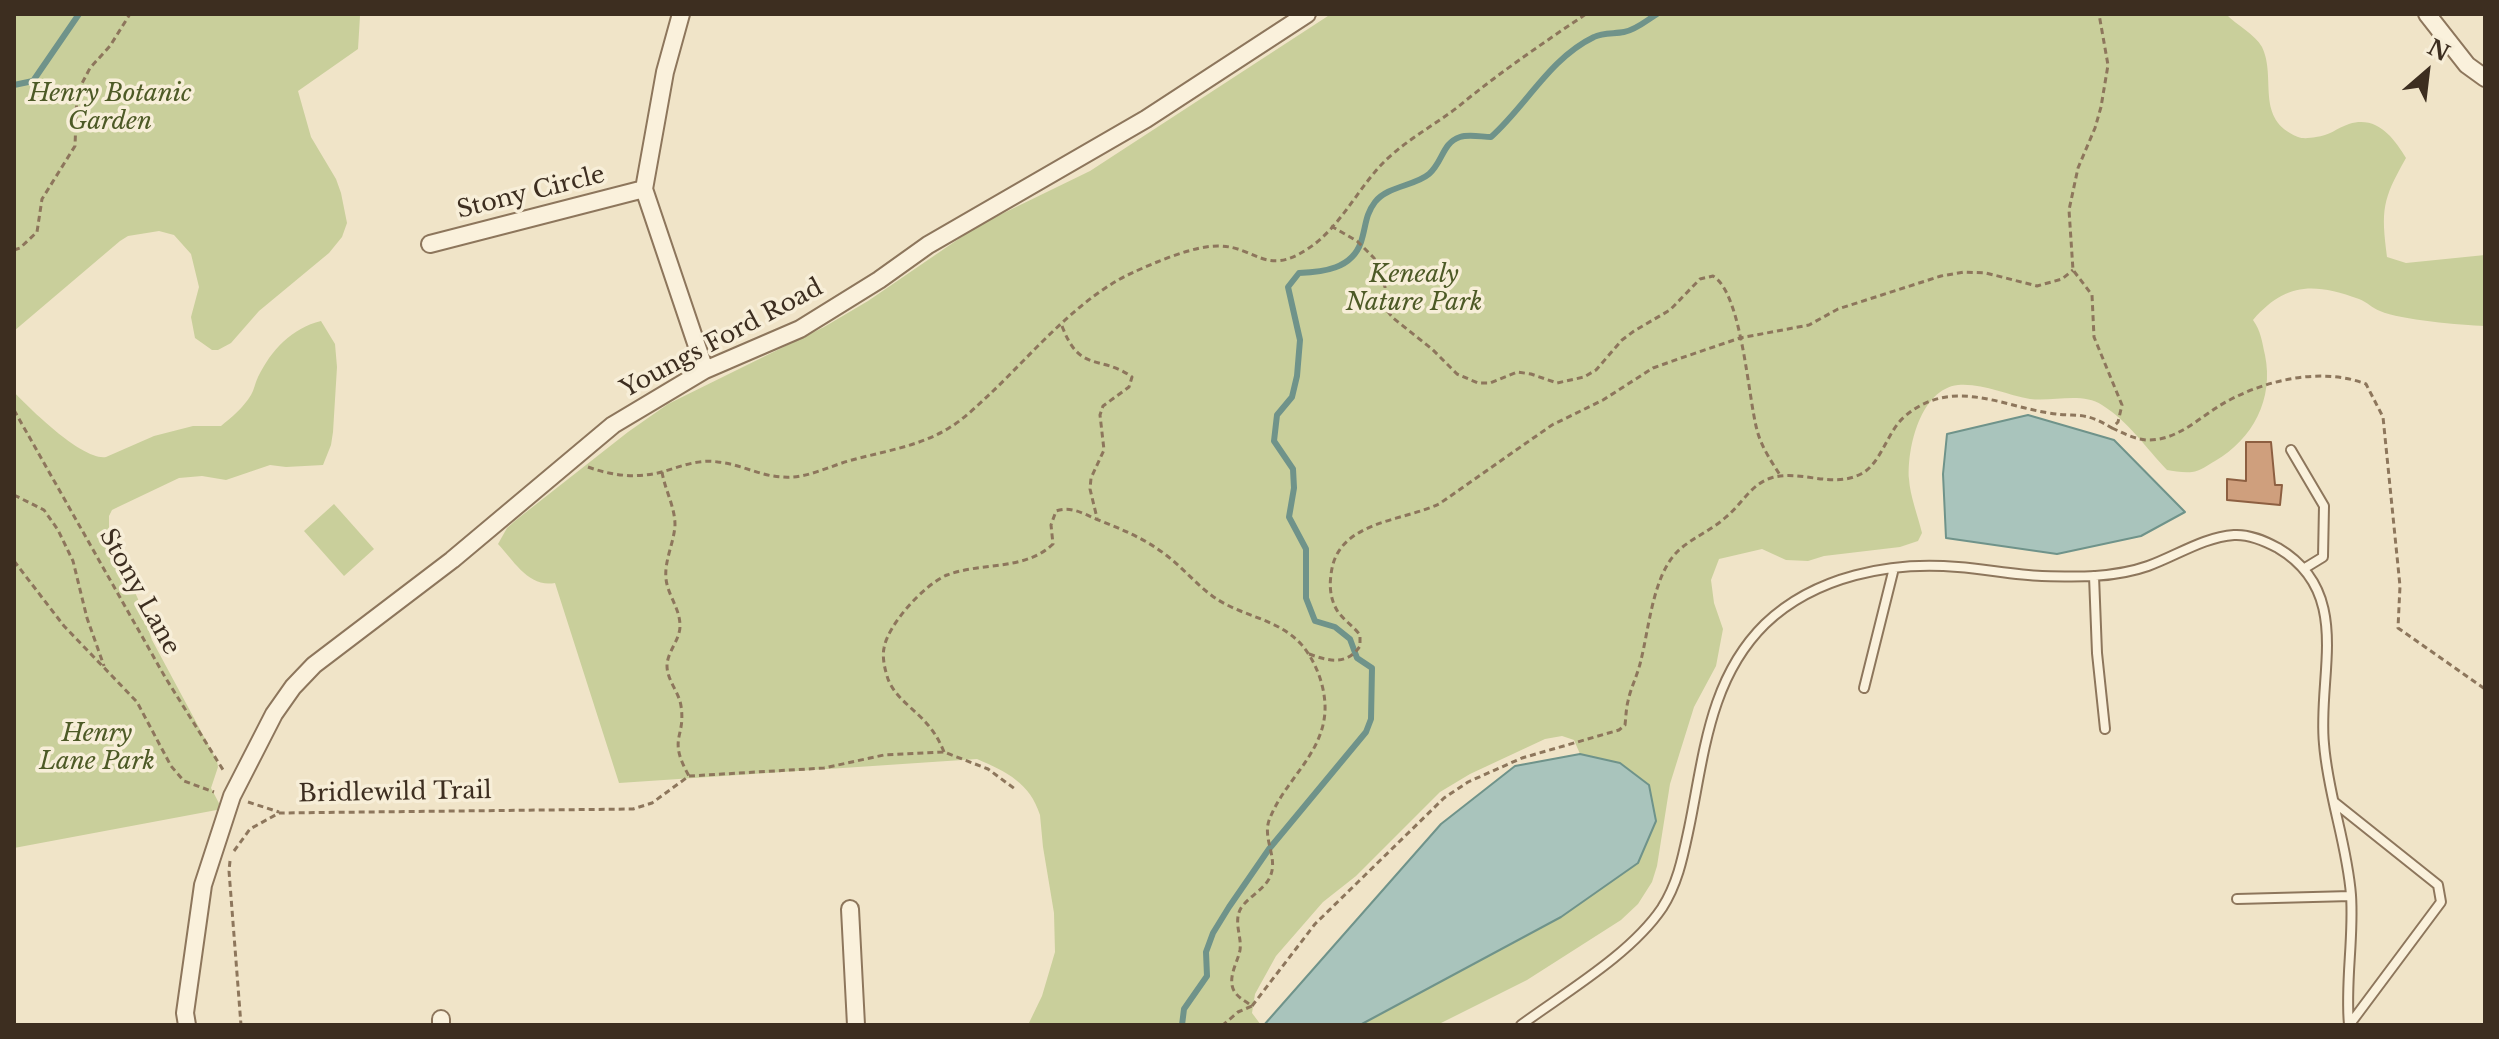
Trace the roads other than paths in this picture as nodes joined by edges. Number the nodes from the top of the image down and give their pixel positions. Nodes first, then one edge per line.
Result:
1 (681, 14) edge
2 (1307, 14) edge
3 (2427, 14) edge
4 (2485, 78) edge
5 (644, 189) junction
6 (430, 244) dead end
7 (705, 370) junction
8 (2291, 450) dead end
9 (1894, 568) junction
10 (2305, 568) junction
11 (2094, 576) junction
12 (1864, 688) dead end
13 (2105, 729) dead end
14 (2333, 801) junction
15 (2351, 896) junction
16 (2237, 899) dead end
17 (850, 909) dead end
18 (187, 1025) edge
19 (856, 1025) edge
20 (1521, 1025) edge
21 (2349, 1025) edge

1 - 5 street
2 - 7 street, Youngs Ford Road
3 - 4 street
5 - 6 street, Stony Circle
5 - 7 street
7 - 18 street, Youngs Ford Road
8 - 10 lane
9 - 11 lane
9 - 12 lane
9 - 20 lane
10 - 11 lane
10 - 14 lane
11 - 13 lane
14 - 15 lane
14 - 21 lane
15 - 16 lane
15 - 21 lane
17 - 19 street

